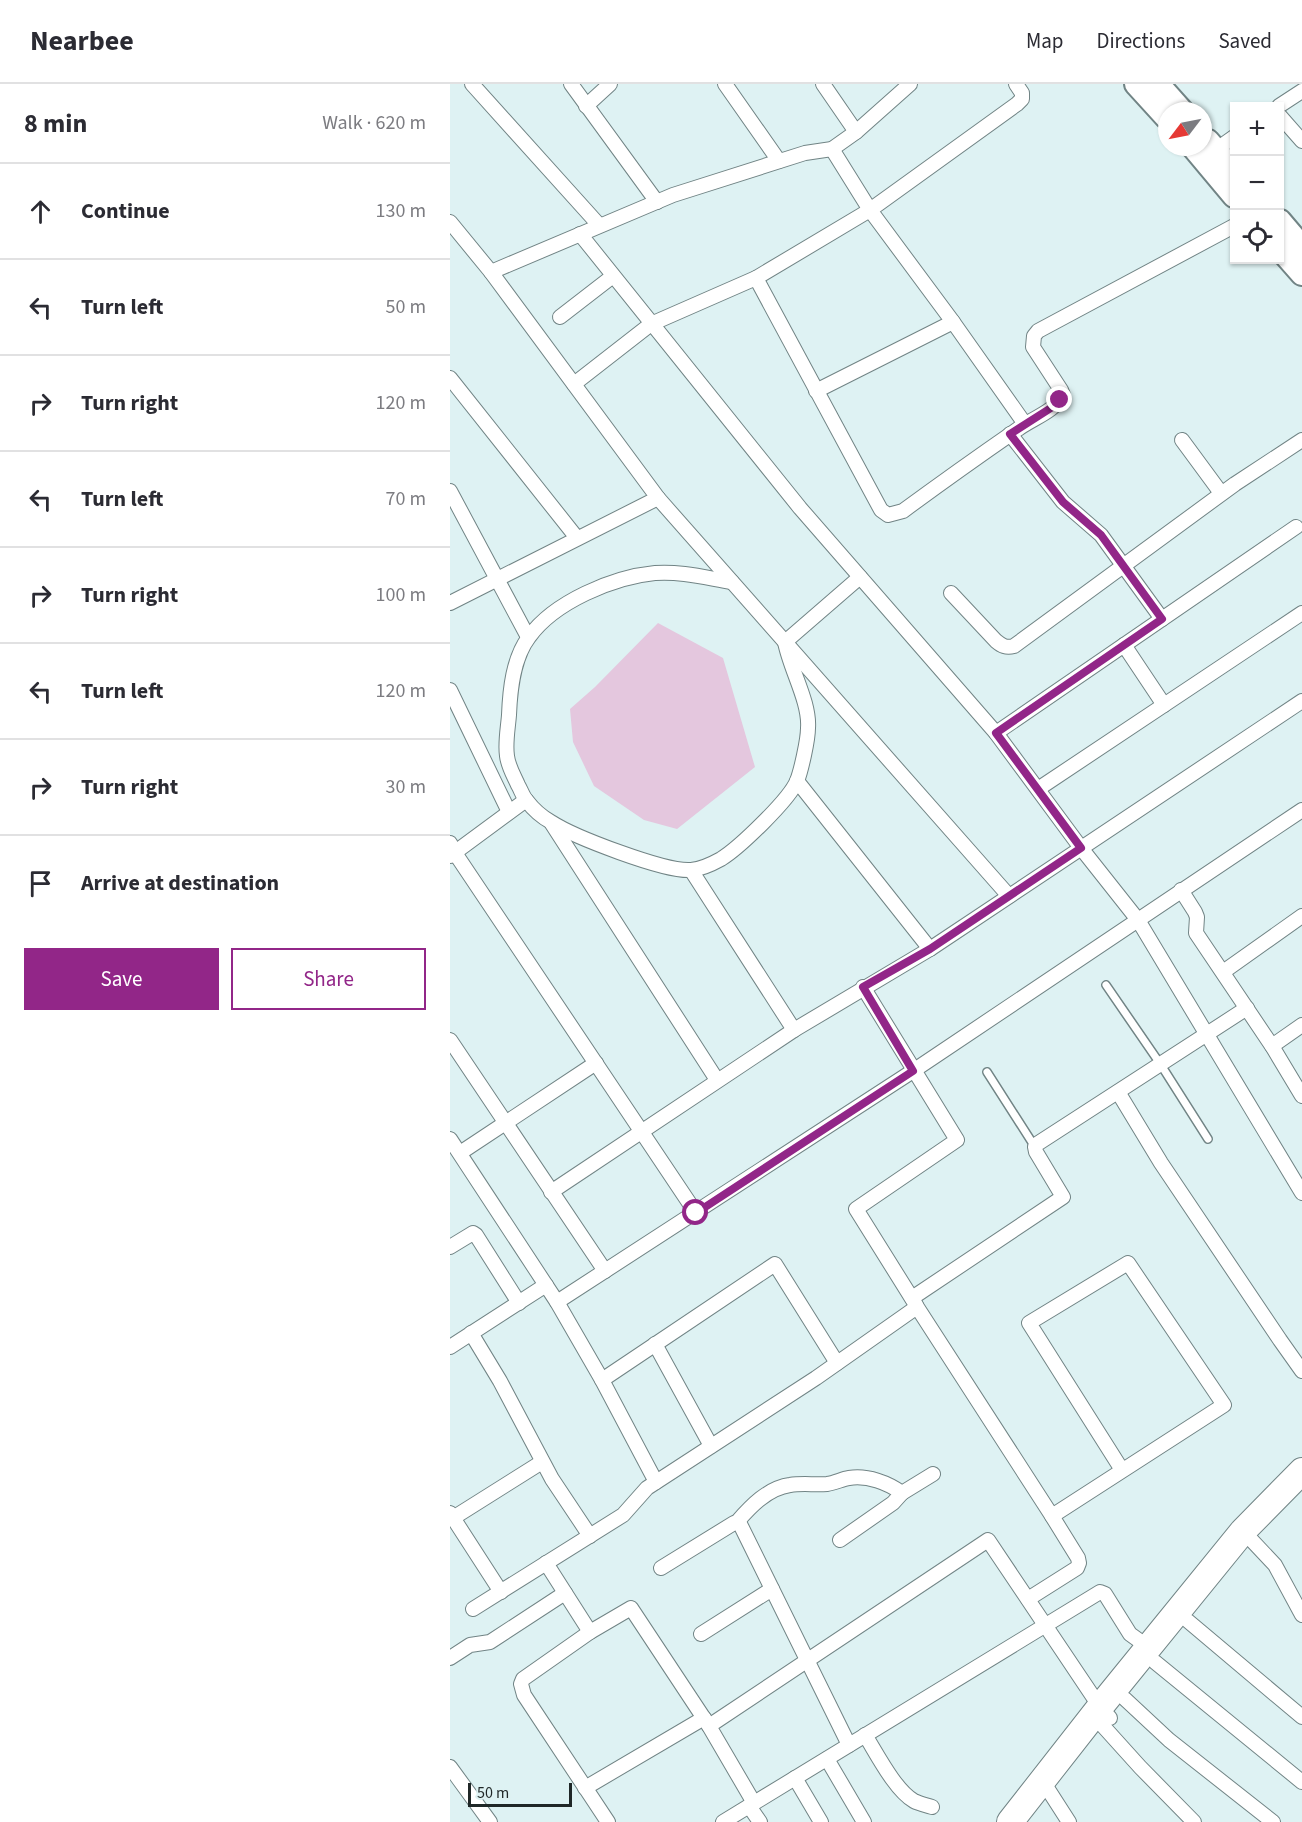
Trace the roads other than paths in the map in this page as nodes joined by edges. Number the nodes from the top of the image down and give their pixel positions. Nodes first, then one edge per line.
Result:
1 (472, 84) edge
2 (571, 84) edge
3 (610, 84) edge
4 (725, 84) edge
5 (823, 84) edge
6 (910, 84) edge
7 (1016, 84) edge
8 (1136, 84) edge
9 (1158, 84) edge
10 (1302, 91) edge
11 (1174, 102) edge
12 (1284, 102) edge
13 (586, 106) junction
14 (1158, 108) edge
15 (1284, 121) edge
16 (856, 132) junction
17 (1230, 138) edge
18 (1302, 141) edge
19 (1212, 145) edge
20 (832, 149) junction
21 (1212, 154) edge
22 (1209, 156) edge
23 (779, 162) junction
24 (1230, 168) edge
25 (1230, 190) edge
26 (657, 202) junction
27 (870, 210) junction
28 (450, 222) edge
29 (599, 225) junction
30 (1284, 226) edge
31 (1230, 228) edge
32 (580, 234) junction
33 (1302, 247) edge
34 (1284, 254) edge
35 (491, 272) junction
36 (1302, 274) edge
37 (613, 276) junction
38 (756, 278) junction
39 (560, 316) dead end
40 (953, 322) junction
41 (651, 324) junction
42 (450, 378) edge
43 (574, 384) junction
44 (816, 391) junction
45 (1024, 424) junction
46 (1010, 434) junction
47 (1182, 440) dead end
48 (1302, 440) edge
49 (450, 491) edge
50 (1221, 494) junction
51 (658, 498) junction
52 (1296, 527) dead end
53 (577, 538) junction
54 (1124, 566) junction
55 (860, 577) junction
56 (498, 579) junction
57 (732, 582) junction
58 (951, 594) dead end
59 (450, 603) edge
60 (1302, 613) edge
61 (1162, 619) junction
62 (528, 637) junction
63 (785, 642) junction
64 (1124, 645) junction
65 (450, 690) edge
66 (1302, 701) edge
67 (1164, 705) junction
68 (996, 733) junction
69 (797, 781) junction
70 (1038, 789) junction
71 (526, 800) junction
72 (509, 812) junction
73 (1300, 816) edge
74 (551, 822) junction
75 (1081, 848) junction
76 (452, 850) edge
77 (691, 870) junction
78 (1181, 890) junction
79 (1009, 896) junction
80 (1302, 916) edge
81 (1138, 920) junction
82 (930, 949) junction
83 (1223, 972) junction
84 (1106, 985) dead end
85 (863, 987) junction
86 (1247, 1008) junction
87 (1302, 1024) edge
88 (794, 1030) junction
89 (1207, 1035) junction
90 (450, 1040) edge
91 (1272, 1046) junction
92 (596, 1063) junction
93 (1161, 1065) junction
94 (913, 1071) junction
95 (987, 1072) dead end
96 (717, 1080) junction
97 (1118, 1092) junction
98 (1302, 1096) edge
99 (505, 1122) junction
100 (642, 1131) junction
101 (1208, 1139) dead end
102 (1035, 1147) junction
103 (454, 1148) edge
104 (551, 1191) junction
105 (1302, 1193) edge
106 (696, 1213) junction
107 (450, 1247) edge
108 (605, 1271) junction
109 (546, 1285) junction
110 (557, 1302) junction
111 (914, 1302) junction
112 (519, 1303) junction
113 (471, 1333) junction
114 (655, 1344) junction
115 (450, 1347) edge
116 (837, 1363) junction
117 (1302, 1371) edge
118 (602, 1380) junction
119 (711, 1446) junction
120 (542, 1462) junction
121 (1122, 1470) junction
122 (1302, 1471) edge
123 (933, 1474) dead end
124 (656, 1482) junction
125 (1302, 1487) edge
126 (902, 1493) junction
127 (452, 1516) edge
128 (1052, 1516) junction
129 (737, 1522) junction
130 (590, 1536) junction
131 (1248, 1536) junction
132 (840, 1540) dead end
133 (546, 1563) junction
134 (661, 1568) dead end
135 (772, 1589) junction
136 (501, 1592) junction
137 (565, 1593) junction
138 (1028, 1599) junction
139 (473, 1610) dead end
140 (1302, 1615) edge
141 (1188, 1621) junction
142 (1046, 1624) junction
143 (590, 1632) junction
144 (701, 1634) dead end
145 (1152, 1654) junction
146 (450, 1658) edge
147 (808, 1660) junction
148 (1110, 1712) junction
149 (1302, 1717) edge
150 (707, 1722) junction
151 (865, 1735) junction
152 (849, 1745) junction
153 (827, 1759) junction
154 (450, 1767) edge
155 (795, 1778) junction
156 (1302, 1782) edge
157 (1046, 1786) junction
158 (585, 1788) junction
159 (752, 1804) junction
160 (932, 1807) dead end
161 (490, 1822) edge
162 (608, 1822) edge
163 (723, 1822) edge
164 (760, 1822) edge
165 (821, 1822) edge
166 (864, 1822) edge
167 (1010, 1822) edge
168 (1027, 1822) edge
169 (1069, 1822) edge
170 (1194, 1822) edge
171 (1273, 1822) edge

1 - 29 street
2 - 13 street
3 - 13 street
4 - 23 street
5 - 16 street
6 - 16 street
7 - 27 street
8 - 14 main road
9 - 11 main road
10 - 12 street
13 - 26 street
15 - 18 street
16 - 20 street
17 - 19 street
20 - 23 street
20 - 27 street
21 - 24 main road
22 - 25 main road
23 - 26 street
26 - 29 street
27 - 38 street
27 - 40 street
28 - 35 street
29 - 32 street
30 - 33 main road
31 - 45 street
32 - 35 street
32 - 37 street
34 - 36 main road
35 - 43 street
37 - 39 street
37 - 41 street
38 - 41 street
38 - 44 street
40 - 44 street
40 - 45 street
41 - 43 street
41 - 55 street
42 - 53 street
43 - 51 street
44 - 46 street
45 - 46 street
46 - 54 street
47 - 50 street
48 - 50 street
49 - 56 street
50 - 54 street
51 - 53 street
51 - 57 street
52 - 61 street
53 - 56 street
54 - 58 street
54 - 61 street
55 - 63 street
55 - 68 street
56 - 59 street
56 - 62 street
57 - 62 street
57 - 63 street
60 - 67 street
61 - 64 street
62 - 71 street
63 - 69 street
63 - 79 street
64 - 67 street
64 - 68 street
65 - 72 street
66 - 75 street
67 - 70 street
68 - 70 street
69 - 77 street
69 - 82 street
70 - 75 street
71 - 72 street
71 - 74 street
72 - 76 street
73 - 78 street
74 - 77 street
74 - 96 street
75 - 79 street
75 - 81 street
76 - 92 street
77 - 88 street
78 - 81 street
78 - 83 street
79 - 82 street
80 - 83 street
81 - 89 street
81 - 94 street
82 - 85 street
83 - 86 street
84 - 93 lane
85 - 88 street
85 - 94 street
86 - 89 street
86 - 91 street
87 - 91 street
88 - 96 street
89 - 93 street
89 - 105 street
90 - 99 street
91 - 98 street
92 - 99 street
92 - 100 street
93 - 97 street
93 - 101 lane
94 - 106 street
94 - 111 street
95 - 102 lane
96 - 100 street
97 - 102 street
97 - 117 street
99 - 103 street
99 - 104 street
100 - 104 street
100 - 106 street
102 - 111 street
103 - 109 street
104 - 108 street
106 - 108 street
107 - 112 street
108 - 110 street
109 - 110 street
109 - 112 street
110 - 118 street
111 - 116 street
111 - 128 street
112 - 113 street
113 - 115 street
113 - 120 street
114 - 116 street
114 - 118 street
114 - 119 street
116 - 119 street
118 - 124 street
119 - 124 street
120 - 127 street
120 - 130 street
121 - 121 street
121 - 128 street
122 - 131 highway
123 - 126 street
124 - 130 street
125 - 131 highway
126 - 129 street
126 - 132 street
127 - 136 street
128 - 138 street
129 - 134 street
129 - 135 street
130 - 133 street
131 - 140 street
131 - 141 highway
131 - 145 highway
133 - 136 street
133 - 137 street
135 - 144 street
135 - 147 street
136 - 139 street
137 - 143 street
137 - 146 street
138 - 142 street
138 - 147 street
141 - 145 highway
141 - 149 street
142 - 145 street
142 - 148 street
142 - 151 street
143 - 150 street
143 - 158 street
145 - 148 highway
145 - 156 street
147 - 150 street
147 - 152 street
148 - 157 highway
148 - 170 street
148 - 171 street
150 - 158 street
150 - 159 street
151 - 152 street
151 - 160 street
152 - 153 street
153 - 155 street
153 - 166 street
154 - 161 street
155 - 159 street
155 - 165 street
157 - 167 highway
157 - 168 highway
157 - 169 street
158 - 162 street
159 - 163 street
159 - 164 street

